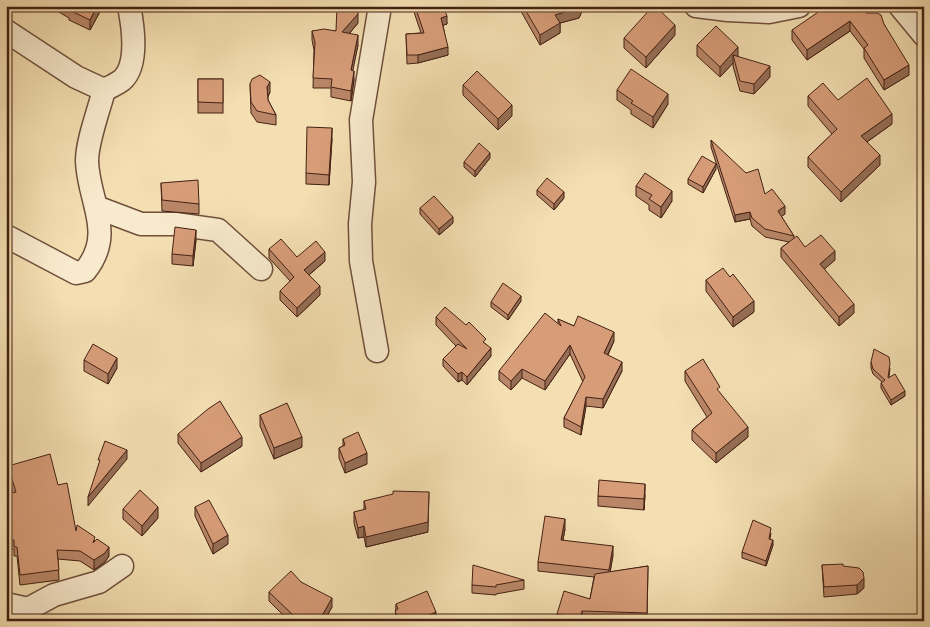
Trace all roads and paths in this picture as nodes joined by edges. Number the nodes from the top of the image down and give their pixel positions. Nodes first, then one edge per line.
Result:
1 (129, 6) edge
2 (380, 6) edge
3 (696, 6) edge
4 (799, 6) edge
5 (900, 6) edge
6 (6, 31) edge
7 (924, 35) edge
8 (104, 90) junction
9 (96, 207) junction
10 (6, 236) edge
11 (261, 269) dead end
12 (377, 351) dead end
13 (122, 566) dead end
14 (6, 604) edge

1 - 8 street
2 - 12 street
3 - 4 street
5 - 7 street
6 - 8 street
8 - 9 street
9 - 10 street
9 - 11 street
13 - 14 street

